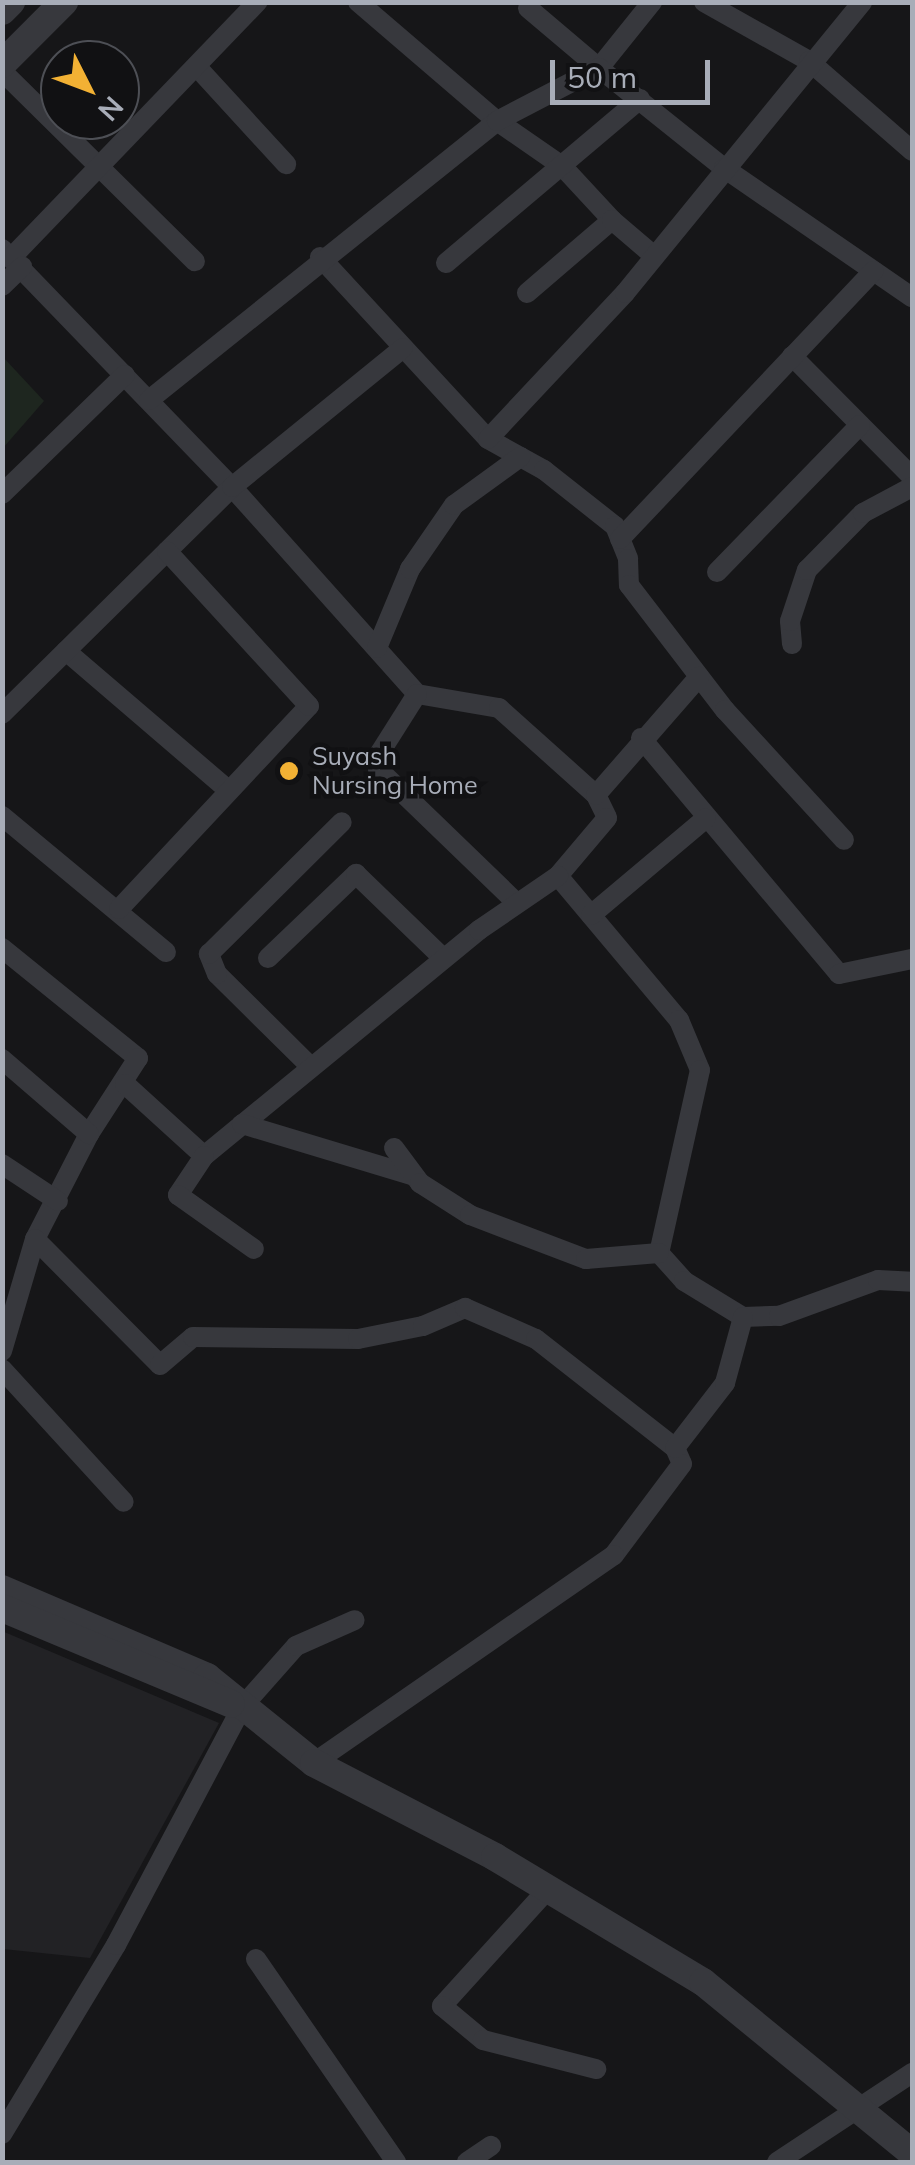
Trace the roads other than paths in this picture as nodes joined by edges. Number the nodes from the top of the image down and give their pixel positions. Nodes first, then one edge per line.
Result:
1 (11, 2) edge
2 (64, 2) edge
3 (257, 2) edge
4 (358, 2) edge
5 (652, 2) edge
6 (704, 2) edge
7 (862, 2) edge
8 (528, 8) dead end
9 (2, 10) edge
10 (809, 61) junction
11 (197, 66) junction
12 (2, 68) edge
13 (599, 68) junction
14 (640, 99) junction
15 (498, 122) junction
16 (912, 151) edge
17 (286, 164) dead end
18 (562, 166) junction
19 (99, 168) junction
20 (724, 168) junction
21 (612, 220) junction
22 (653, 255) junction
23 (12, 257) edge
24 (320, 257) junction
25 (195, 261) dead end
26 (446, 263) dead end
27 (873, 271) junction
28 (2, 286) edge
29 (527, 293) dead end
30 (912, 297) edge
31 (403, 348) junction
32 (792, 356) junction
33 (125, 375) junction
34 (149, 400) junction
35 (860, 425) junction
36 (488, 439) junction
37 (520, 457) junction
38 (912, 477) edge
39 (232, 487) junction
40 (912, 487) edge
41 (2, 494) edge
42 (620, 539) junction
43 (167, 551) junction
44 (717, 572) dead end
45 (792, 644) dead end
46 (376, 648) junction
47 (66, 651) junction
48 (699, 677) junction
49 (417, 694) junction
50 (2, 714) edge
51 (641, 738) junction
52 (228, 790) junction
53 (596, 795) junction
54 (2, 816) edge
55 (706, 818) junction
56 (342, 822) dead end
57 (844, 840) dead end
58 (558, 876) junction
59 (517, 904) junction
60 (119, 909) junction
61 (591, 915) junction
62 (2, 948) edge
63 (166, 952) dead end
64 (268, 958) dead end
65 (443, 958) junction
66 (912, 959) edge
67 (2, 1059) edge
68 (311, 1067) junction
69 (125, 1084) junction
70 (242, 1124) junction
71 (89, 1134) junction
72 (394, 1148) dead end
73 (204, 1156) junction
74 (2, 1164) edge
75 (414, 1176) junction
76 (58, 1201) junction
77 (36, 1239) junction
78 (254, 1249) dead end
79 (659, 1253) junction
80 (2, 1275) edge
81 (912, 1282) edge
82 (21, 1289) junction
83 (742, 1317) junction
84 (2, 1350) edge
85 (2, 1369) edge
86 (675, 1448) junction
87 (124, 1502) dead end
88 (2, 1589) edge
89 (2, 1608) edge
90 (355, 1620) dead end
91 (242, 1707) junction
92 (314, 1763) junction
93 (548, 1889) junction
94 (256, 1959) dead end
95 (596, 2069) dead end
96 (912, 2073) edge
97 (855, 2106) junction
98 (2, 2134) edge
99 (490, 2146) dead end
100 (912, 2153) edge
101 (396, 2162) edge
102 (467, 2162) edge
103 (777, 2162) edge

1 - 9 street
2 - 12 street
3 - 11 street
4 - 15 street
5 - 13 street
6 - 10 street
7 - 10 street
8 - 13 street
10 - 16 street
10 - 20 street
11 - 17 street
11 - 19 street
12 - 19 street
13 - 14 street
13 - 15 street
14 - 18 street
14 - 20 street
15 - 18 street
15 - 24 street
18 - 21 street
18 - 26 street
19 - 23 street
19 - 25 street
20 - 22 street
20 - 27 street
21 - 22 street
21 - 29 street
22 - 36 street
23 - 28 street
23 - 33 street
24 - 31 street
24 - 34 street
27 - 30 street
27 - 32 street
31 - 36 street
31 - 39 street
32 - 35 street
32 - 42 street
33 - 34 street
33 - 41 street
34 - 39 street
35 - 38 street
35 - 44 street
36 - 37 street
37 - 42 street
37 - 46 street
39 - 43 street
39 - 46 street
40 - 45 street
42 - 48 street
43 - 47 street
43 - 52 street
46 - 49 street
47 - 50 street
47 - 52 street
48 - 51 street
48 - 57 street
49 - 53 street
49 - 59 street
51 - 53 street
51 - 55 street
52 - 60 street
53 - 58 street
54 - 60 street
55 - 61 street
55 - 66 street
56 - 68 street
58 - 59 street
58 - 61 street
59 - 65 street
60 - 63 street
61 - 79 street
62 - 69 street
64 - 65 street
65 - 68 street
67 - 71 street
68 - 70 street
69 - 71 street
69 - 73 street
70 - 73 street
70 - 75 street
71 - 76 street
72 - 75 street
73 - 78 street
74 - 76 street
75 - 79 street
76 - 77 street
77 - 82 street
77 - 86 street
79 - 83 street
80 - 82 street
81 - 83 street
82 - 84 street
83 - 86 street
85 - 87 street
86 - 92 street
88 - 91 street
89 - 91 street
90 - 91 street
91 - 92 street
91 - 98 street
92 - 93 street
93 - 95 street
93 - 97 street
94 - 101 street
96 - 97 street
97 - 100 street
97 - 103 street
99 - 102 street

